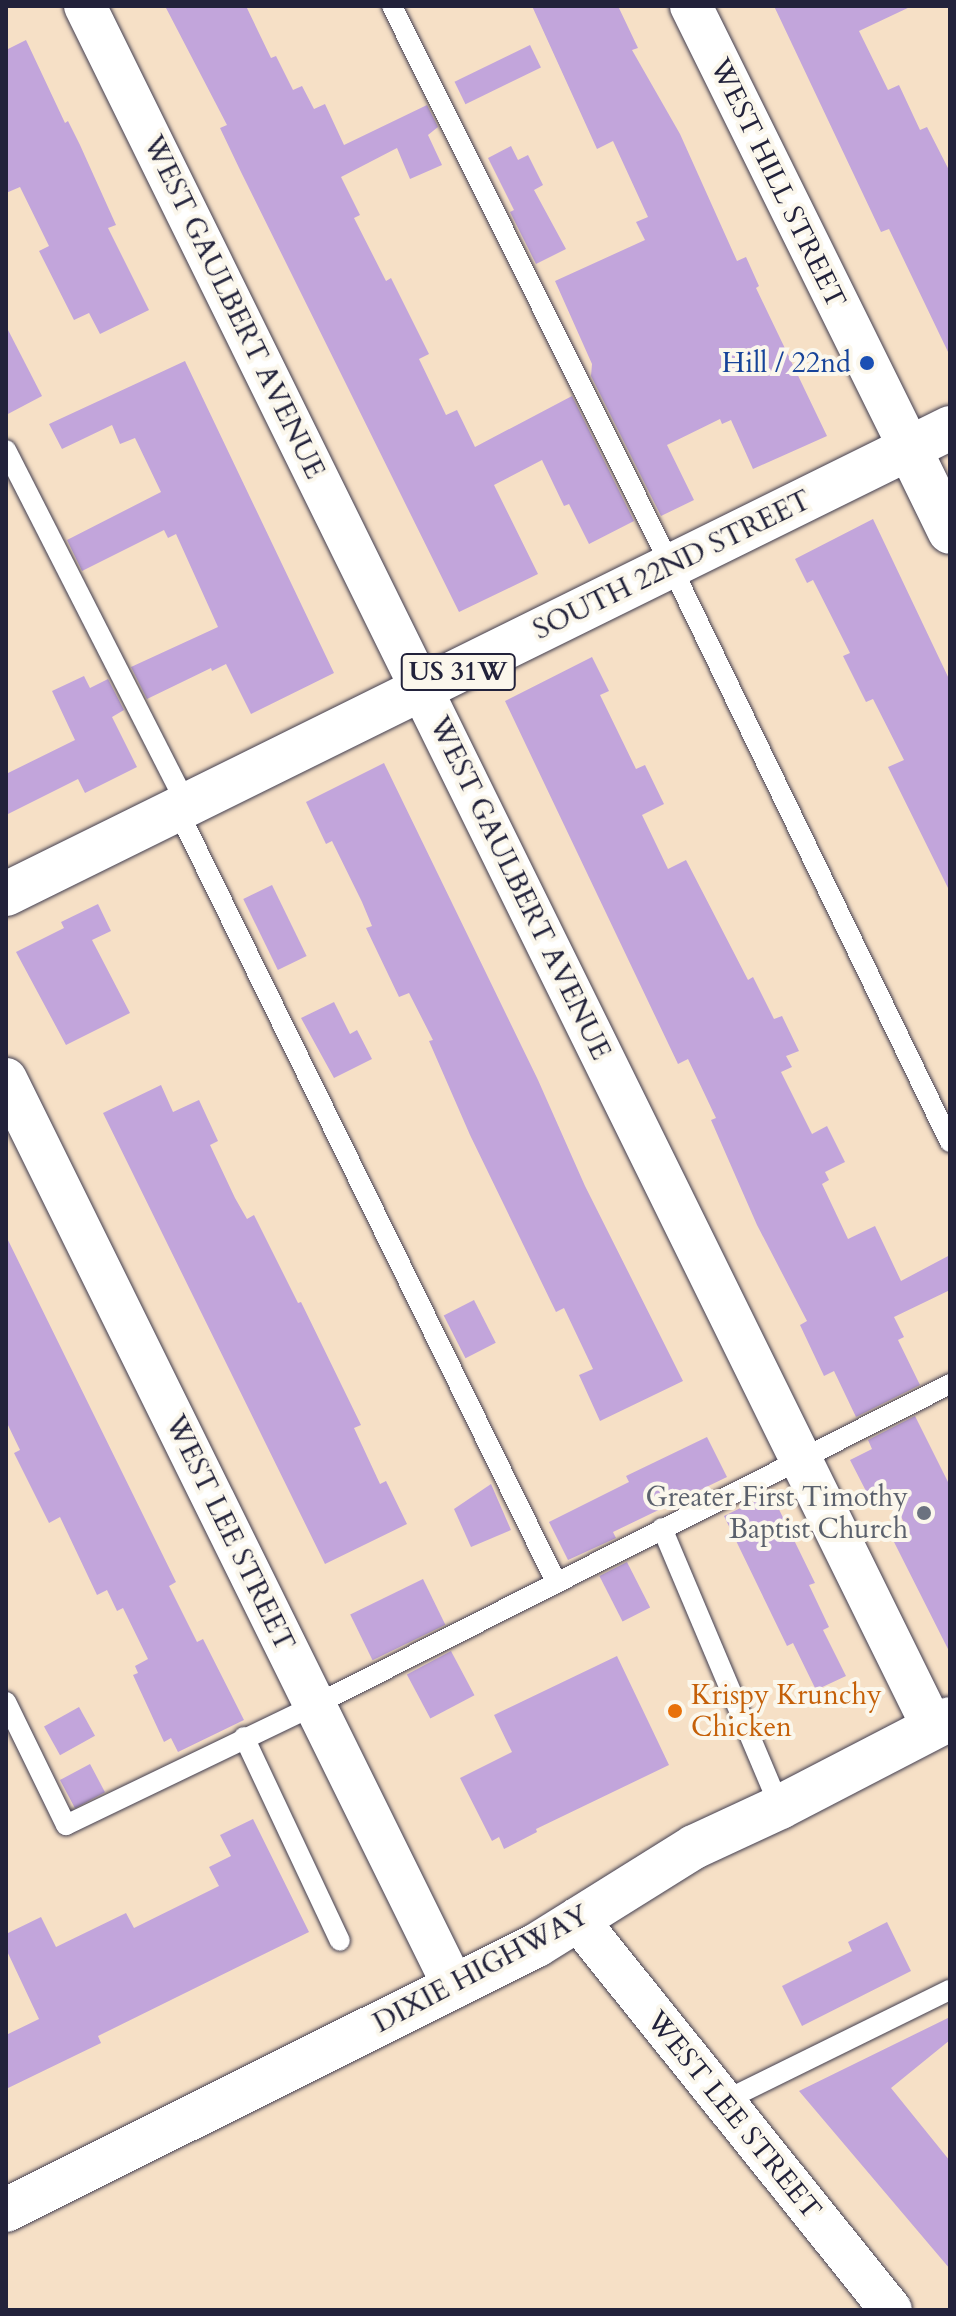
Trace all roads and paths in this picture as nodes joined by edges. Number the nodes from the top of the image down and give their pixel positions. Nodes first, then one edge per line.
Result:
1 (85, 6) edge
2 (392, 6) edge
3 (691, 6) edge
4 (950, 428) edge
5 (909, 448) junction
6 (6, 450) edge
7 (950, 532) edge
8 (671, 566) junction
9 (423, 689) junction
10 (182, 807) junction
11 (6, 894) edge
12 (6, 1079) edge
13 (950, 1142) edge
14 (950, 1384) edge
15 (801, 1459) junction
16 (662, 1528) junction
17 (556, 1582) junction
18 (6, 1702) edge
19 (315, 1705) junction
20 (942, 1724) edge
21 (244, 1737) junction
22 (780, 1807) junction
23 (577, 1919) junction
24 (340, 1941) dead end
25 (454, 1987) junction
26 (950, 1990) edge
27 (724, 2101) junction
28 (6, 2210) edge
29 (891, 2310) edge

1 - 9 street, WEST GAULBERT AVENUE
2 - 8 lane
3 - 5 street, WEST HILL STREET
4 - 5 street, SOUTH 22ND STREET / US 31W
5 - 7 street, WEST HILL STREET
5 - 8 street, SOUTH 22ND STREET / US 31W
6 - 10 lane
8 - 9 street, SOUTH 22ND STREET / US 31W
8 - 13 lane
9 - 10 street, SOUTH 22ND STREET / US 31W
9 - 15 street, WEST GAULBERT AVENUE
10 - 11 street, SOUTH 22ND STREET / US 31W
10 - 17 lane
12 - 19 street, WEST LEE STREET
14 - 15 lane
15 - 16 lane
15 - 20 street, WEST GAULBERT AVENUE
16 - 17 lane
16 - 22 lane
17 - 19 lane
18 - 21 lane
19 - 21 lane
19 - 25 street, WEST LEE STREET
20 - 22 street, DIXIE HIGHWAY
21 - 24 lane
22 - 23 street, DIXIE HIGHWAY
23 - 25 street, DIXIE HIGHWAY
23 - 27 street, WEST LEE STREET
25 - 28 street, DIXIE HIGHWAY
26 - 27 lane
27 - 29 street, WEST LEE STREET

